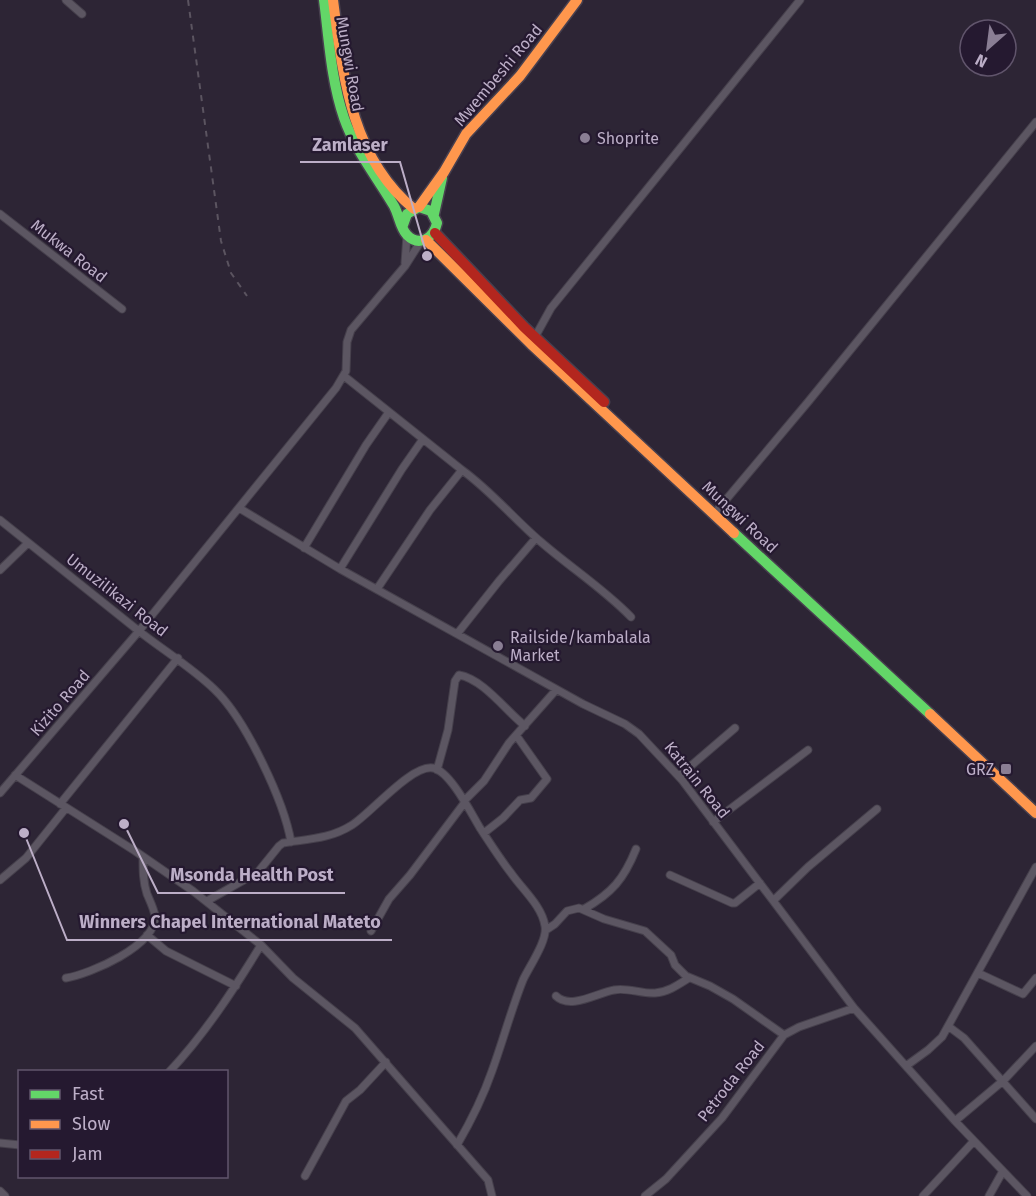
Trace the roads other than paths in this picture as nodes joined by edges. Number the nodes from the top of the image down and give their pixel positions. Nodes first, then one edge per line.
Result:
1 (66, 0) edge
2 (324, 0) edge
3 (333, 0) edge
4 (577, 0) edge
5 (800, 0) edge
6 (82, 14) dead end
7 (1036, 122) edge
8 (444, 172) junction
9 (416, 208) junction
10 (0, 214) edge
11 (434, 214) junction
12 (405, 230) junction
13 (427, 238) junction
14 (405, 266) junction
15 (122, 309) dead end
16 (535, 337) junction
17 (344, 376) junction
18 (389, 412) junction
19 (423, 440) junction
20 (462, 470) junction
21 (239, 508) junction
22 (716, 512) junction
23 (0, 520) edge
24 (536, 538) junction
25 (28, 543) junction
26 (304, 548) junction
27 (340, 569) junction
28 (0, 570) edge
29 (376, 589) junction
30 (631, 617) dead end
31 (139, 631) junction
32 (457, 634) junction
33 (178, 658) junction
34 (556, 690) junction
35 (525, 726) junction
36 (735, 728) dead end
37 (516, 735) junction
38 (808, 750) dead end
39 (437, 770) junction
40 (15, 775) junction
41 (679, 776) junction
42 (0, 793) edge
43 (464, 801) junction
44 (63, 806) junction
45 (1036, 808) edge
46 (877, 809) dead end
47 (1036, 813) edge
48 (713, 822) junction
49 (484, 833) junction
50 (291, 842) junction
51 (636, 849) dead end
52 (143, 857) junction
53 (1036, 867) edge
54 (670, 875) dead end
55 (0, 880) edge
56 (760, 883) junction
57 (774, 900) junction
58 (207, 901) junction
59 (584, 909) junction
60 (546, 930) junction
61 (371, 931) dead end
62 (147, 935) junction
63 (261, 945) junction
64 (978, 973) junction
65 (66, 978) dead end
66 (689, 978) junction
67 (1036, 978) edge
68 (236, 986) junction
69 (556, 996) dead end
70 (854, 1008) junction
71 (948, 1026) junction
72 (784, 1035) junction
73 (1036, 1046) edge
74 (386, 1062) junction
75 (906, 1066) junction
76 (170, 1070) edge
77 (1004, 1080) junction
78 (1036, 1119) edge
79 (955, 1120) junction
80 (974, 1141) junction
81 (0, 1143) edge
82 (18, 1145) edge
83 (457, 1145) junction
84 (1003, 1171) junction
85 (305, 1176) dead end
86 (0, 1191) edge
87 (5, 1196) edge
88 (492, 1196) edge
89 (645, 1196) edge
90 (923, 1196) edge
91 (989, 1196) edge
92 (1027, 1196) edge

1 - 6 street
2 - 12 main road, Mungwi Road
3 - 9 main road, Mungwi Road
4 - 8 main road, Mwembeshi Road
5 - 16 street
7 - 22 street
8 - 9 main road
8 - 11 main road
9 - 11 main road
9 - 12 main road
10 - 15 street, Mukwa Road
11 - 13 main road
12 - 13 main road
12 - 14 street
13 - 14 street
13 - 16 main road, Mungwi Road
13 - 22 main road, Mungwi Road
14 - 17 street
16 - 22 main road, Mungwi Road
17 - 18 street
17 - 21 street, Kizito Road
18 - 19 street
18 - 26 street
19 - 20 street
19 - 27 street
20 - 24 street
20 - 29 street
21 - 26 street, Katrain Road
21 - 31 street, Kizito Road
22 - 45 main road, Mungwi Road
22 - 47 main road, Mungwi Road
23 - 25 street, Umuzilikazi Road
24 - 30 street
24 - 32 street
25 - 28 street
25 - 31 street, Umuzilikazi Road
26 - 27 street, Katrain Road
27 - 29 street, Katrain Road
29 - 32 street, Katrain Road
31 - 33 street, Umuzilikazi Road
31 - 40 street, Kizito Road
32 - 34 street, Katrain Road
33 - 44 street
33 - 50 street, Umuzilikazi Road
34 - 35 street
34 - 41 street, Katrain Road
35 - 37 street
35 - 39 street
36 - 41 street
37 - 43 street
37 - 49 street
38 - 48 street
39 - 43 street
39 - 50 street
40 - 42 street, Kizito Road
40 - 44 street
41 - 48 street, Katrain Road
43 - 49 street
43 - 61 street
44 - 52 street
44 - 55 street
46 - 57 street
48 - 56 street, Katrain Road
49 - 60 street
50 - 58 street
51 - 59 street
52 - 58 street
52 - 62 street
53 - 64 street
54 - 56 street
56 - 57 street, Katrain Road
57 - 70 street, Katrain Road
58 - 63 street
59 - 60 street
59 - 66 street
60 - 83 street
62 - 65 street
62 - 68 street
63 - 68 street
63 - 74 street
64 - 67 street
64 - 71 street
66 - 69 street
66 - 72 street
68 - 76 street
70 - 72 street, Petroda Road
70 - 75 street, Katrain Road
71 - 75 street
71 - 77 street
72 - 89 street, Petroda Road
73 - 77 street
74 - 83 street
74 - 85 street
75 - 79 street, Katrain Road
77 - 78 street
77 - 79 street
79 - 80 street, Katrain Road
80 - 84 street, Katrain Road
80 - 90 street
81 - 82 street
83 - 88 street
84 - 91 street
84 - 92 street, Katrain Road
86 - 87 street

